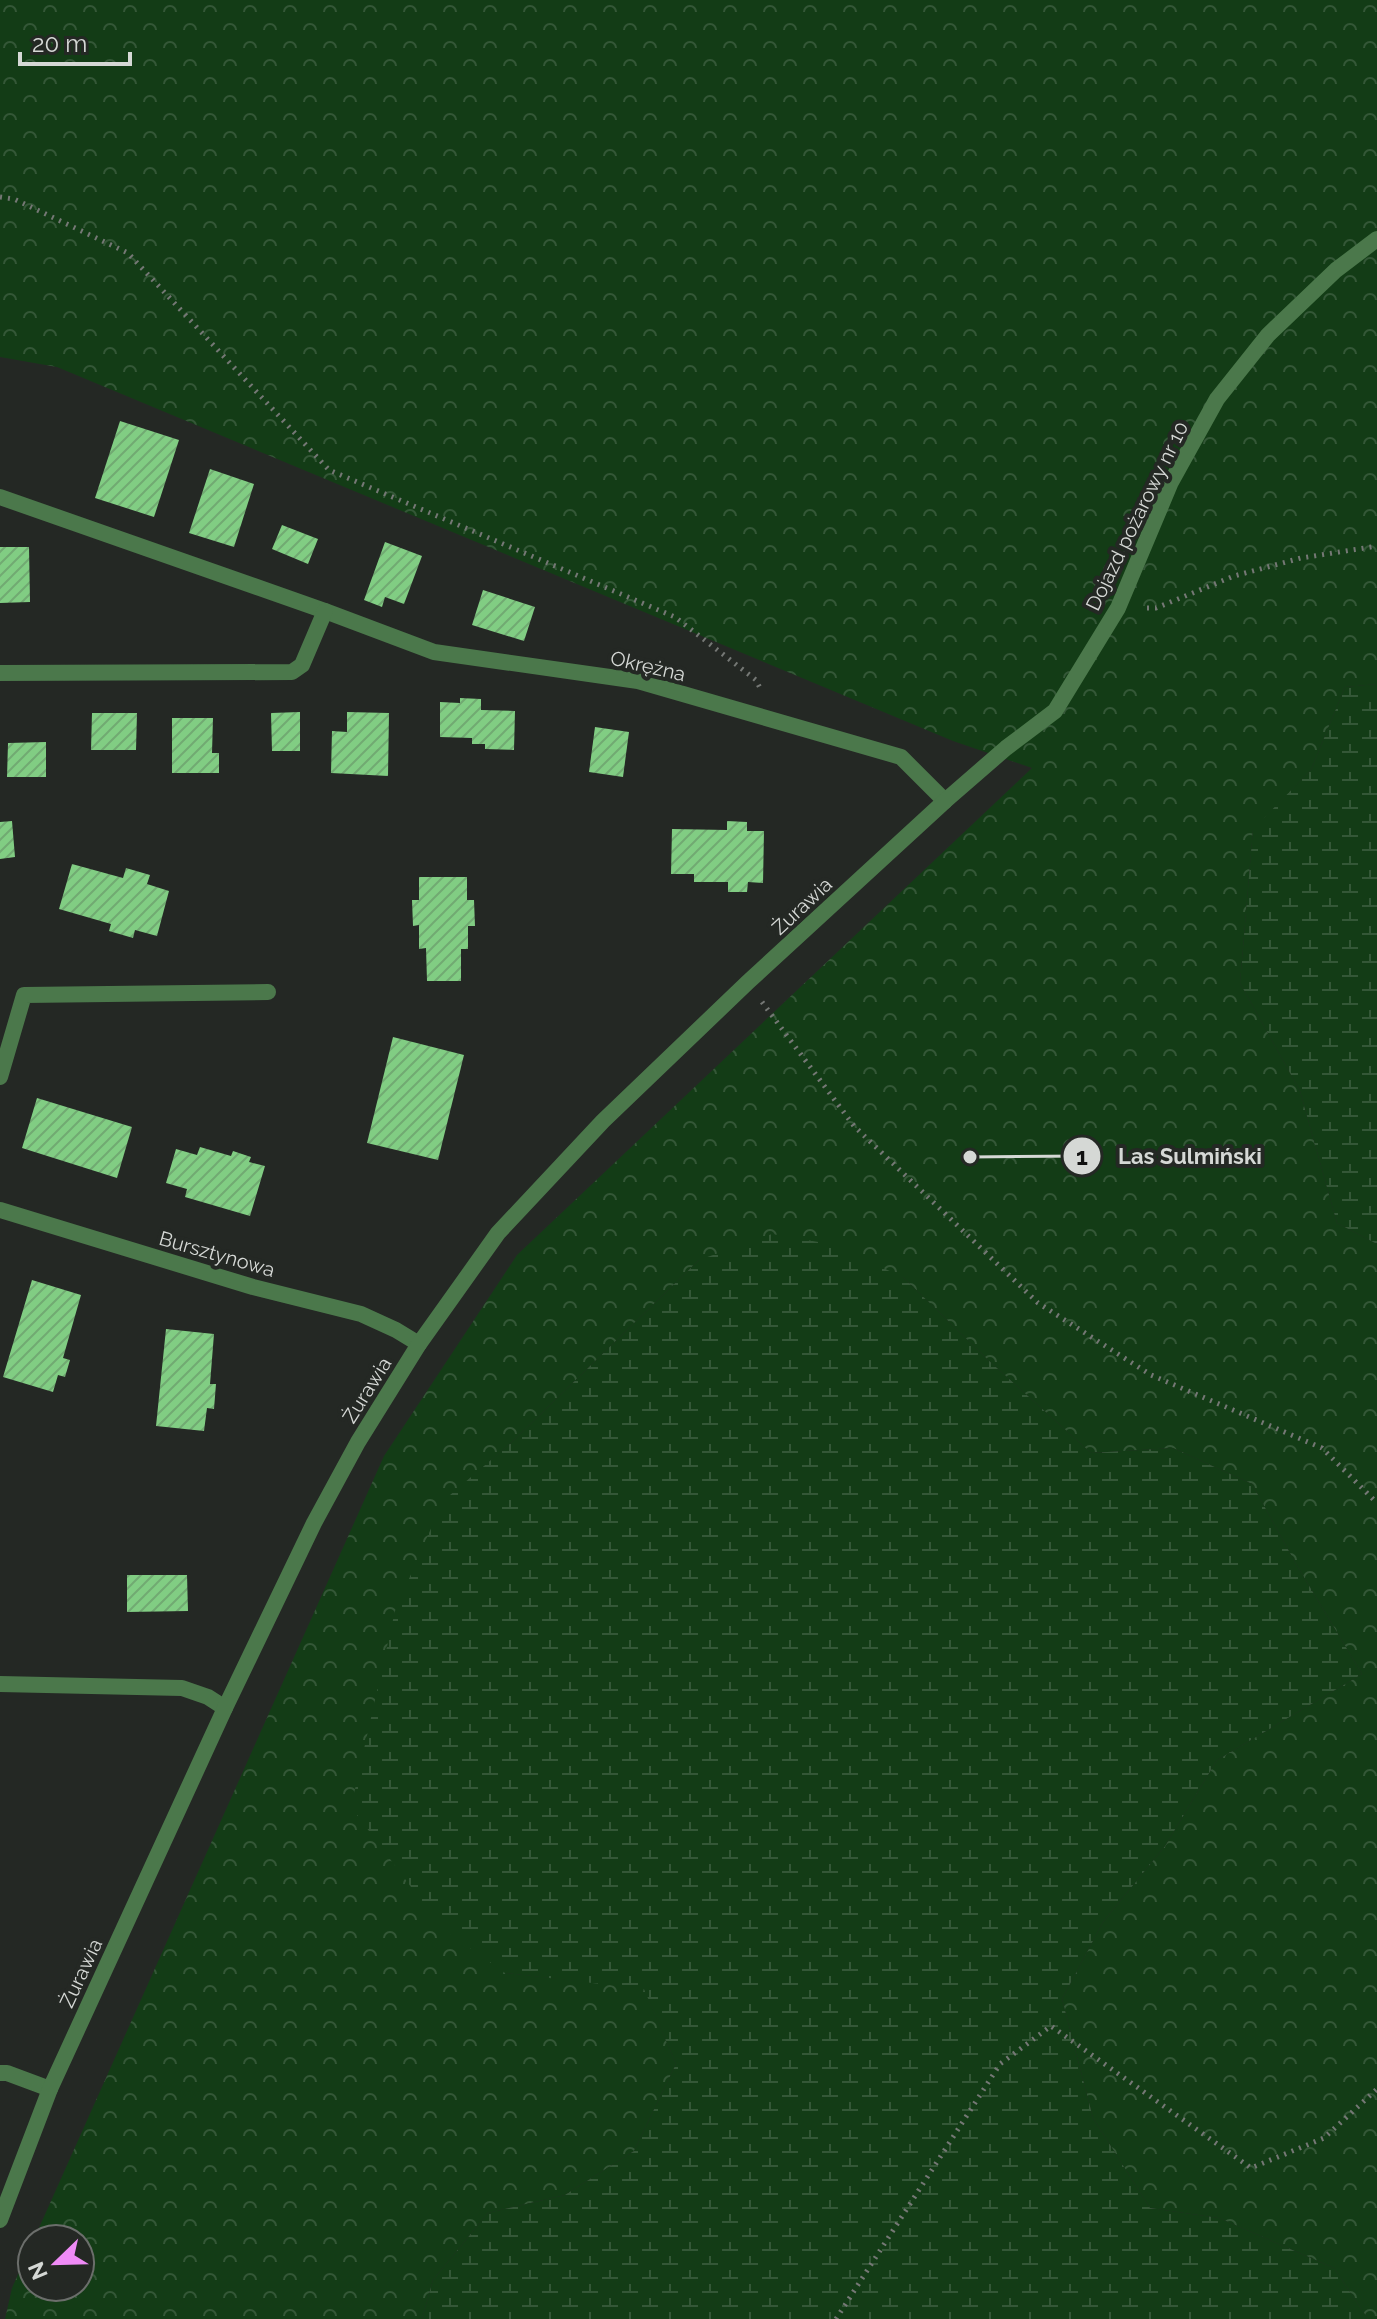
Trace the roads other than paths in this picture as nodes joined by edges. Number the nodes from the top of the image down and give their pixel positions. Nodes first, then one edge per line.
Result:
1 (1377, 239) edge
2 (0, 497) edge
3 (325, 611) junction
4 (0, 673) edge
5 (1006, 748) joint
6 (945, 801) junction
7 (268, 992) dead end
8 (0, 1077) edge
9 (0, 1210) edge
10 (419, 1344) junction
11 (0, 1684) edge
12 (225, 1708) junction
13 (0, 2073) edge
14 (50, 2089) junction
15 (0, 2220) edge

1 - 5 street, Dojazd pożarowy nr 10
2 - 3 street, Okrężna
3 - 4 street
3 - 6 street, Okrężna
5 - 6 street, Żurawia
6 - 10 street, Żurawia
7 - 8 street
9 - 10 street, Bursztynowa
10 - 12 street, Żurawia
11 - 12 street
12 - 14 street, Żurawia
13 - 14 street
14 - 15 street, Żurawia

